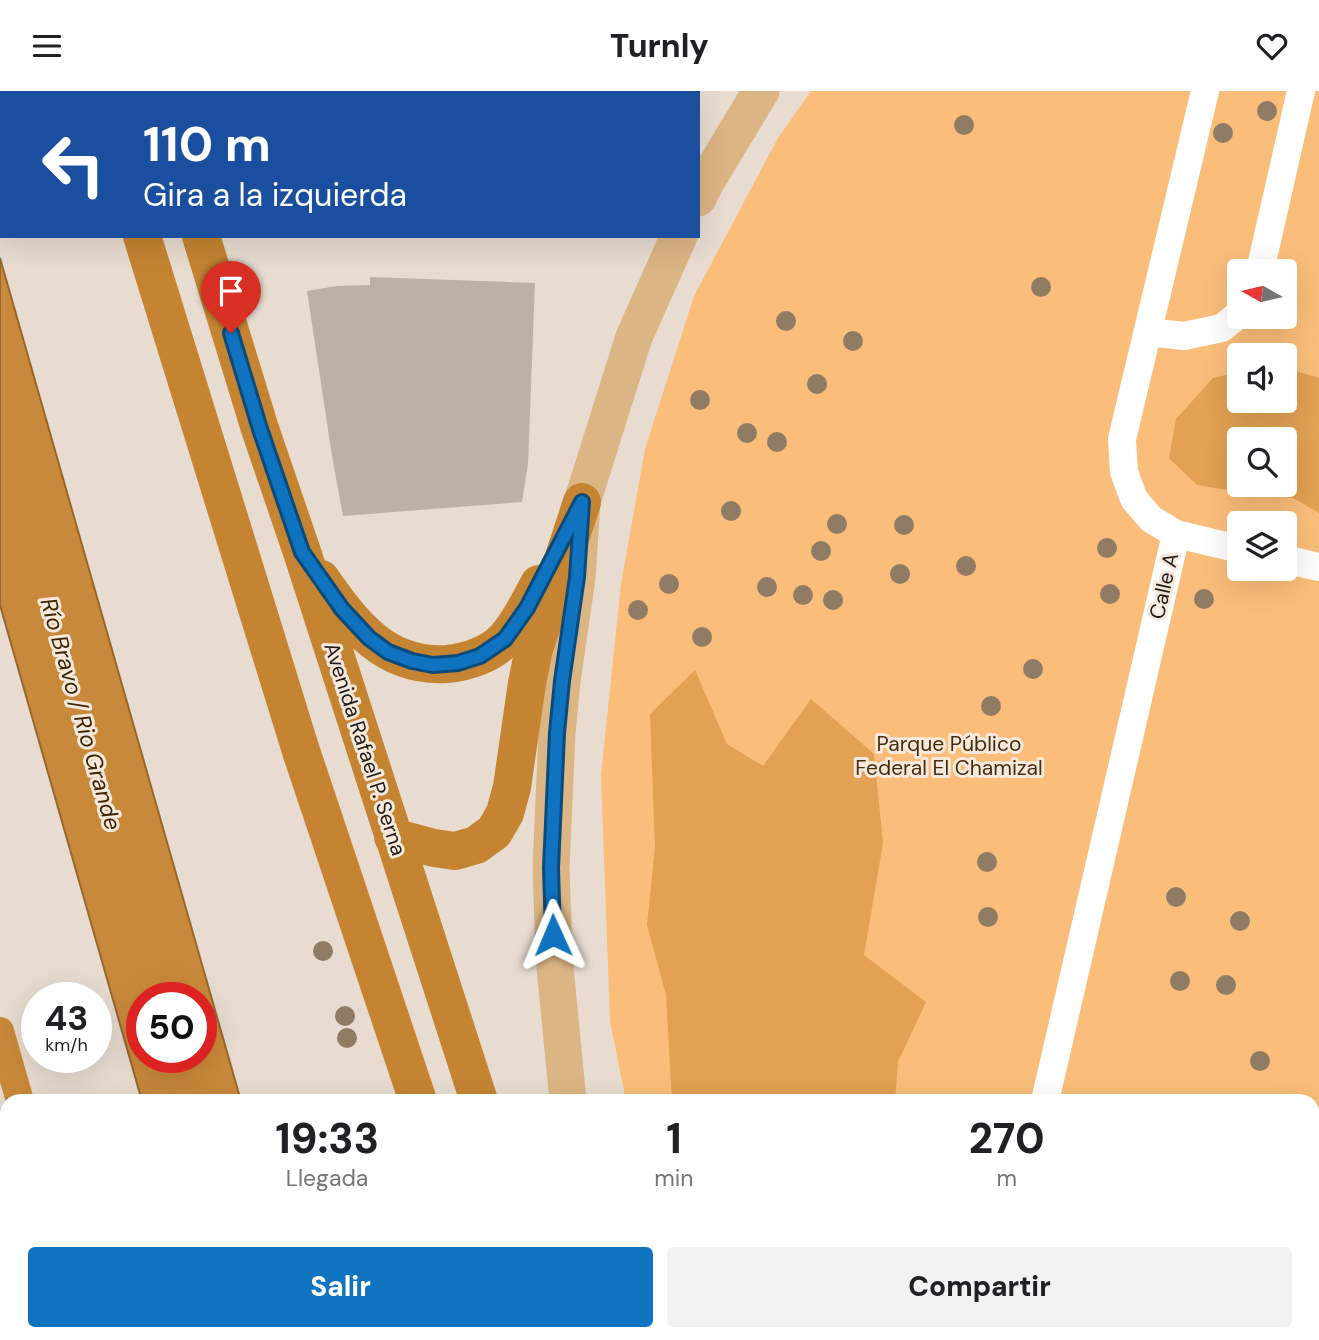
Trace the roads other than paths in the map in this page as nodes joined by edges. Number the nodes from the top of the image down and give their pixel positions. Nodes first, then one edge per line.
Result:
1 (761, 91) edge
2 (1205, 91) edge
3 (1301, 91) edge
4 (700, 194) edge
5 (143, 238) edge
6 (202, 238) edge
7 (678, 238) edge
8 (1263, 259) edge
9 (1227, 324) edge
10 (1148, 332) junction
11 (582, 502) junction
12 (1176, 534) junction
13 (1227, 546) edge
14 (302, 552) junction
15 (1297, 562) edge
16 (1319, 567) edge
17 (393, 837) junction
18 (416, 1094) edge
19 (477, 1094) edge
20 (567, 1094) edge
21 (1047, 1094) edge

1 - 4 main road
2 - 10 street, Calle A
3 - 8 street
5 - 18 highway
6 - 14 highway, Avenida Rafael P. Serna
7 - 11 main road
9 - 10 street
10 - 12 street, Calle A
11 - 14 highway
11 - 17 highway
11 - 20 main road
12 - 13 street
12 - 21 street, Calle A
14 - 17 highway, Avenida Rafael P. Serna
15 - 16 street
17 - 19 highway, Avenida Rafael P. Serna

